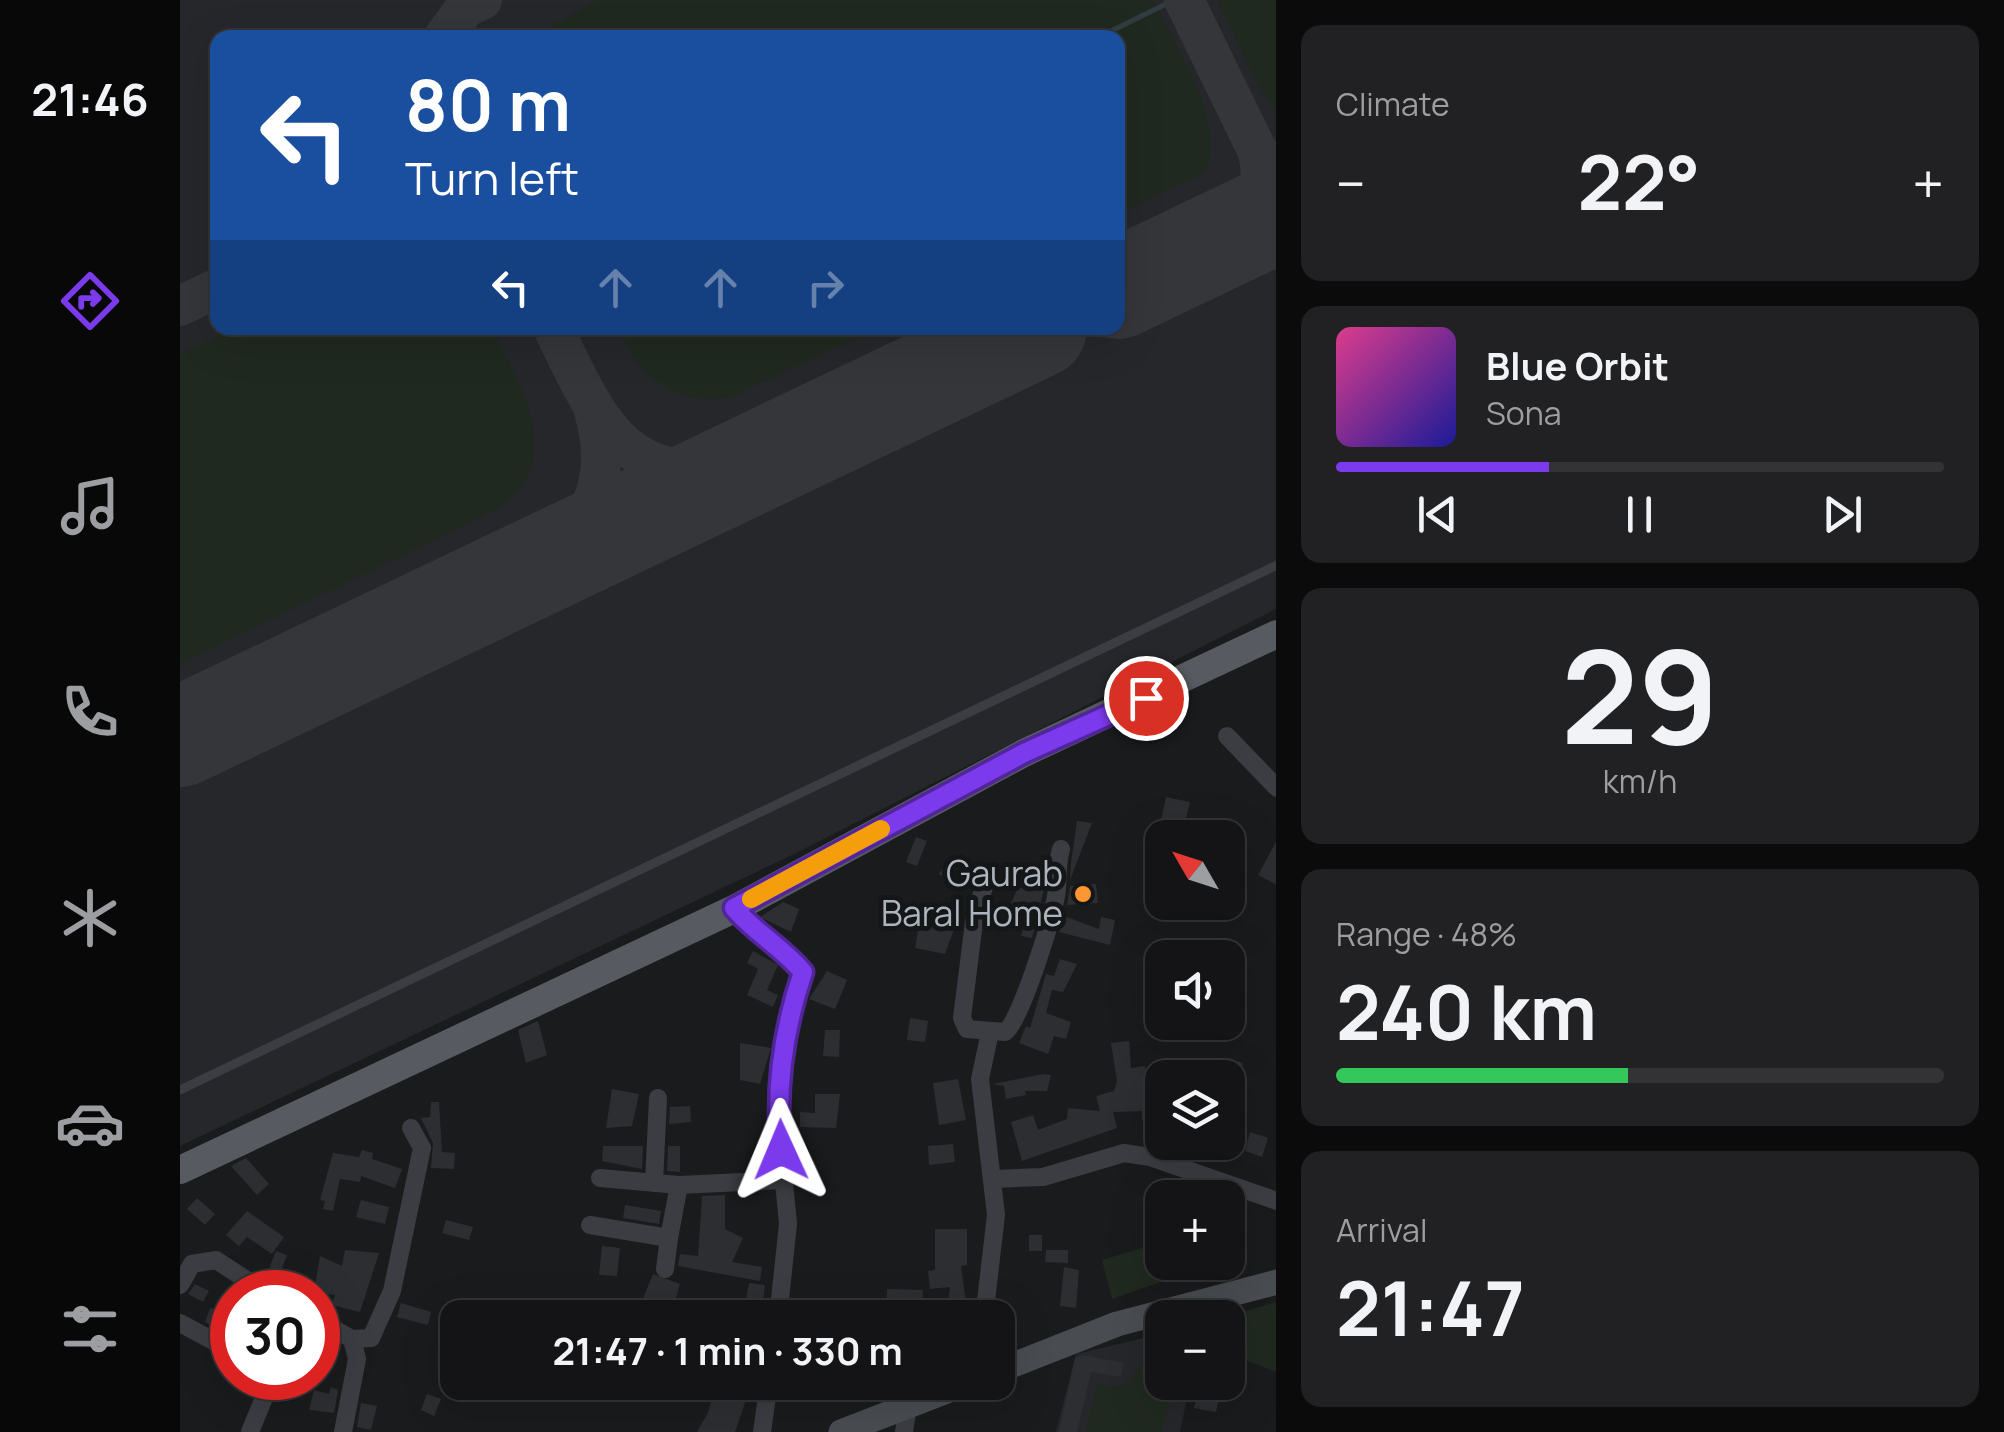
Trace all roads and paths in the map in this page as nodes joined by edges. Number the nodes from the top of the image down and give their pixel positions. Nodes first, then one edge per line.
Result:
1 (1276, 565) edge
2 (1276, 634) edge
3 (1227, 736) dead end
4 (1276, 788) edge
5 (1061, 850) dead end
6 (985, 882) dead end
7 (734, 908) junction
8 (990, 1032) junction
9 (180, 1090) edge
10 (658, 1098) dead end
11 (411, 1128) dead end
12 (180, 1170) edge
13 (600, 1178) dead end
14 (784, 1180) junction
15 (994, 1180) junction
16 (654, 1183) junction
17 (679, 1185) junction
18 (1276, 1201) edge
19 (590, 1225) dead end
20 (669, 1238) junction
21 (665, 1269) dead end
22 (231, 1270) edge
23 (1276, 1282) edge
24 (180, 1284) edge
25 (780, 1300) edge
26 (986, 1300) edge
27 (180, 1324) edge
28 (340, 1332) edge
29 (352, 1339) junction
30 (210, 1340) edge
31 (1015, 1365) edge
32 (263, 1400) edge
33 (766, 1400) edge
34 (939, 1400) edge
35 (906, 1419) edge
36 (250, 1432) edge
37 (343, 1432) edge
38 (762, 1432) edge
39 (841, 1432) edge

1 - 9 lane
2 - 7 main road
3 - 4 street
5 - 8 street
6 - 8 street
7 - 12 main road
7 - 14 street
8 - 15 street
10 - 16 street
11 - 29 street
13 - 16 street
14 - 17 street
14 - 25 street
15 - 18 street
15 - 26 street
16 - 17 street
17 - 20 street
19 - 20 street
20 - 21 street
22 - 24 street
23 - 31 street
27 - 30 street
28 - 29 street
29 - 37 street
32 - 36 street
33 - 38 street
34 - 35 street
35 - 39 street

